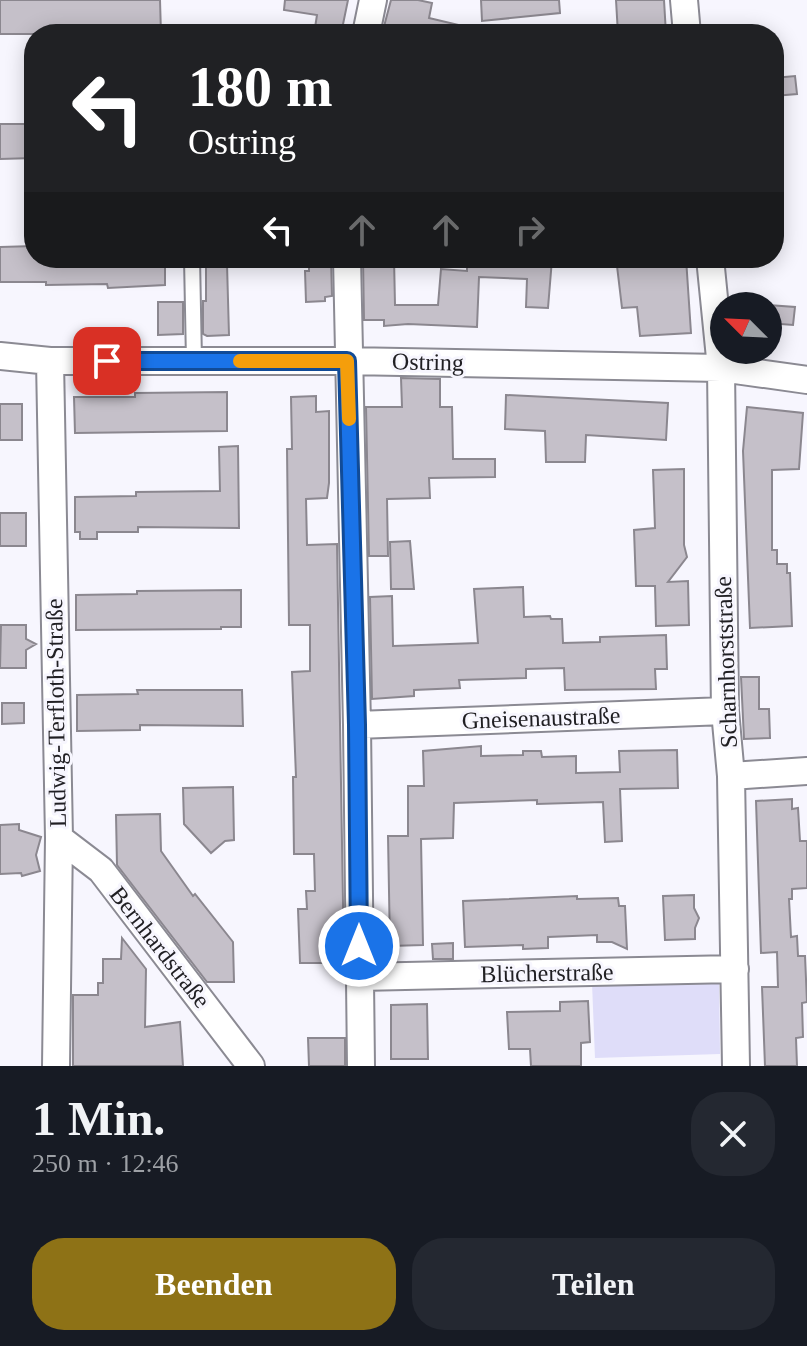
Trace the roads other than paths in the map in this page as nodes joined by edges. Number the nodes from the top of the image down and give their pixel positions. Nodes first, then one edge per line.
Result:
1 (373, 0) edge
2 (684, 0) edge
3 (368, 24) edge
4 (686, 24) edge
5 (192, 268) edge
6 (347, 268) edge
7 (711, 268) edge
8 (0, 356) edge
9 (50, 361) junction
10 (194, 361) junction
11 (347, 361) junction
12 (721, 368) junction
13 (807, 380) edge
14 (725, 711) junction
15 (357, 725) junction
16 (807, 771) edge
17 (731, 776) junction
18 (59, 838) junction
19 (735, 969) junction
20 (359, 977) junction
21 (56, 1066) edge
22 (251, 1066) edge
23 (361, 1066) edge
24 (736, 1066) edge

1 - 3 street
2 - 4 street
5 - 10 lane
6 - 11 street
7 - 12 street, Scharnhorststraße
8 - 9 street, Ostring
9 - 10 street, Ostring
9 - 18 street, Ludwig-Terfloth-Straße
10 - 11 street, Ostring
11 - 12 street, Ostring
11 - 15 street
12 - 13 street, Ostring
12 - 14 street, Scharnhorststraße
14 - 15 street, Gneisenaustraße
14 - 17 street, Scharnhorststraße
15 - 20 street
16 - 17 street
17 - 19 street, Scharnhorststraße
18 - 21 street, Ludwig-Terfloth-Straße
18 - 22 street, Bernhardstraße
19 - 20 street, Blücherstraße
19 - 24 street, Scharnhorststraße
20 - 23 street

